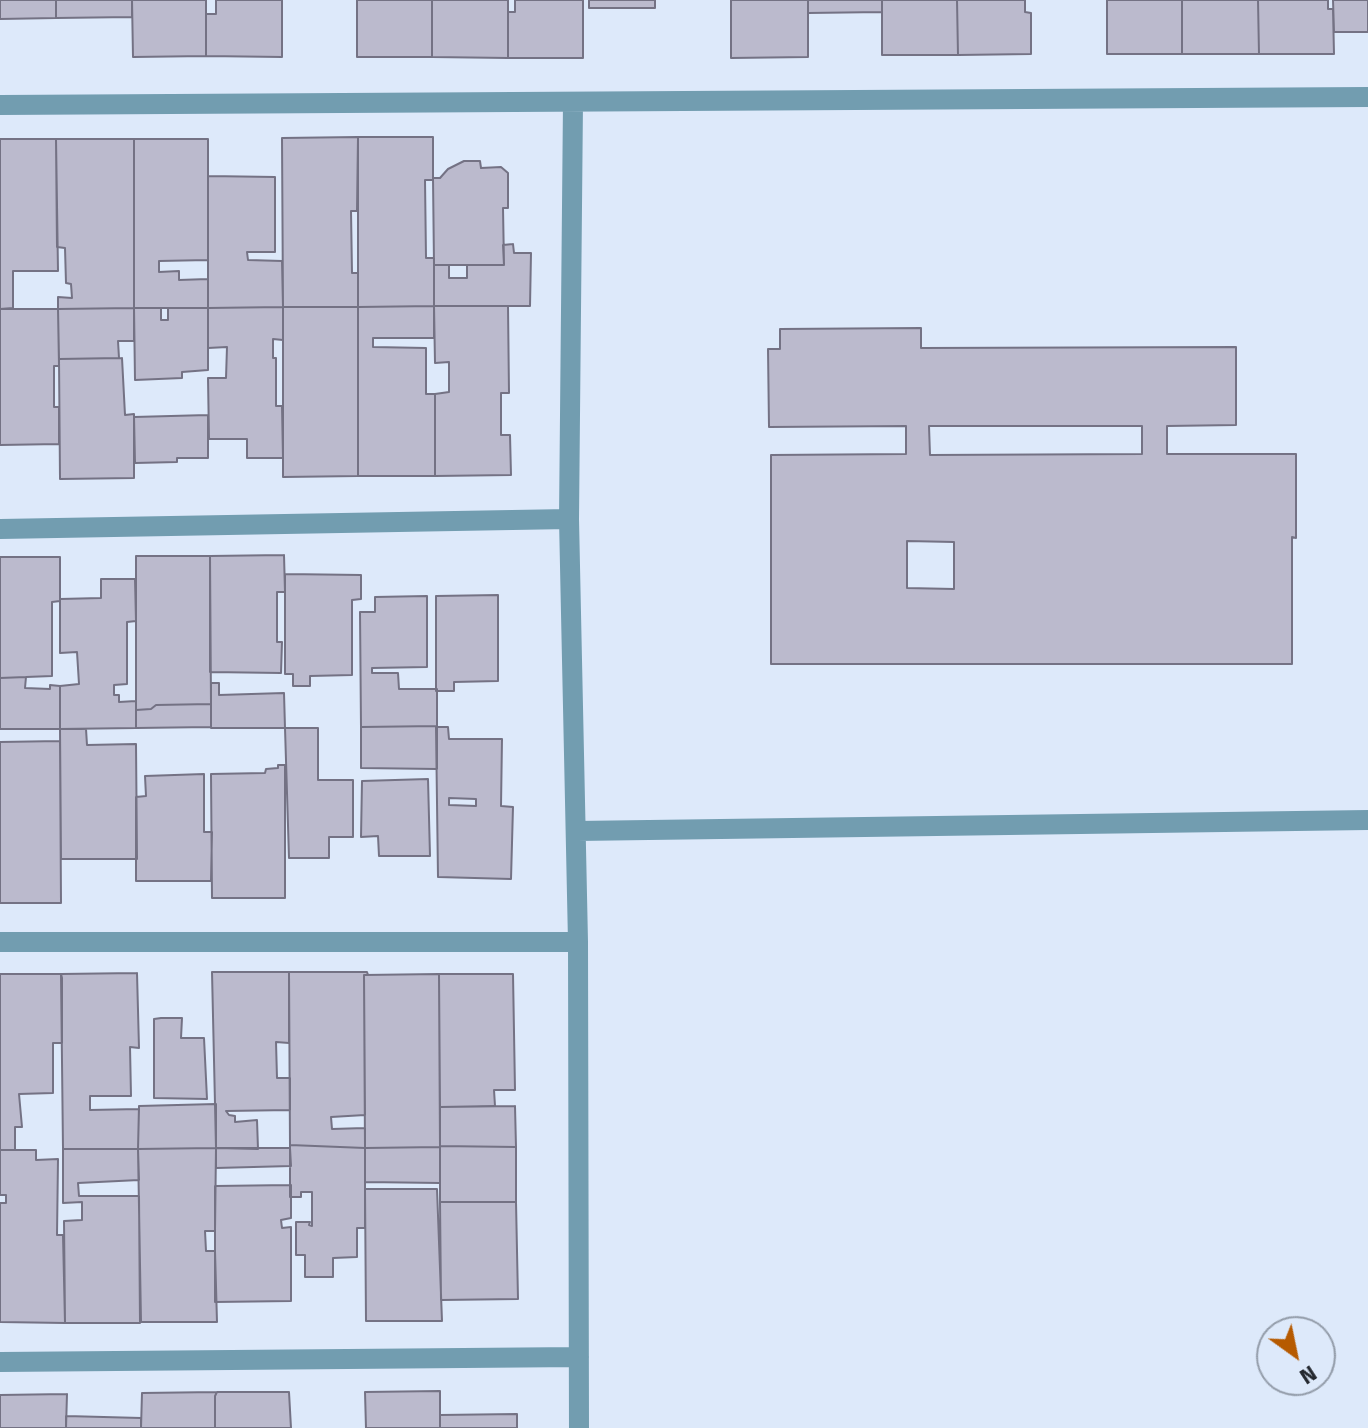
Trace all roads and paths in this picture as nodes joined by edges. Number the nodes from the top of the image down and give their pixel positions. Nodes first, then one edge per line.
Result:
1 (1368, 97) edge
2 (573, 102) junction
3 (0, 105) edge
4 (569, 519) junction
5 (0, 529) edge
6 (1368, 820) edge
7 (577, 831) junction
8 (0, 942) edge
9 (578, 942) junction
10 (579, 1357) junction
11 (0, 1362) edge
12 (579, 1428) edge

1 - 2 street
2 - 3 street
2 - 4 street
4 - 5 street
4 - 7 street
6 - 7 street
7 - 9 street
8 - 9 street
9 - 10 street
10 - 11 street
10 - 12 street

